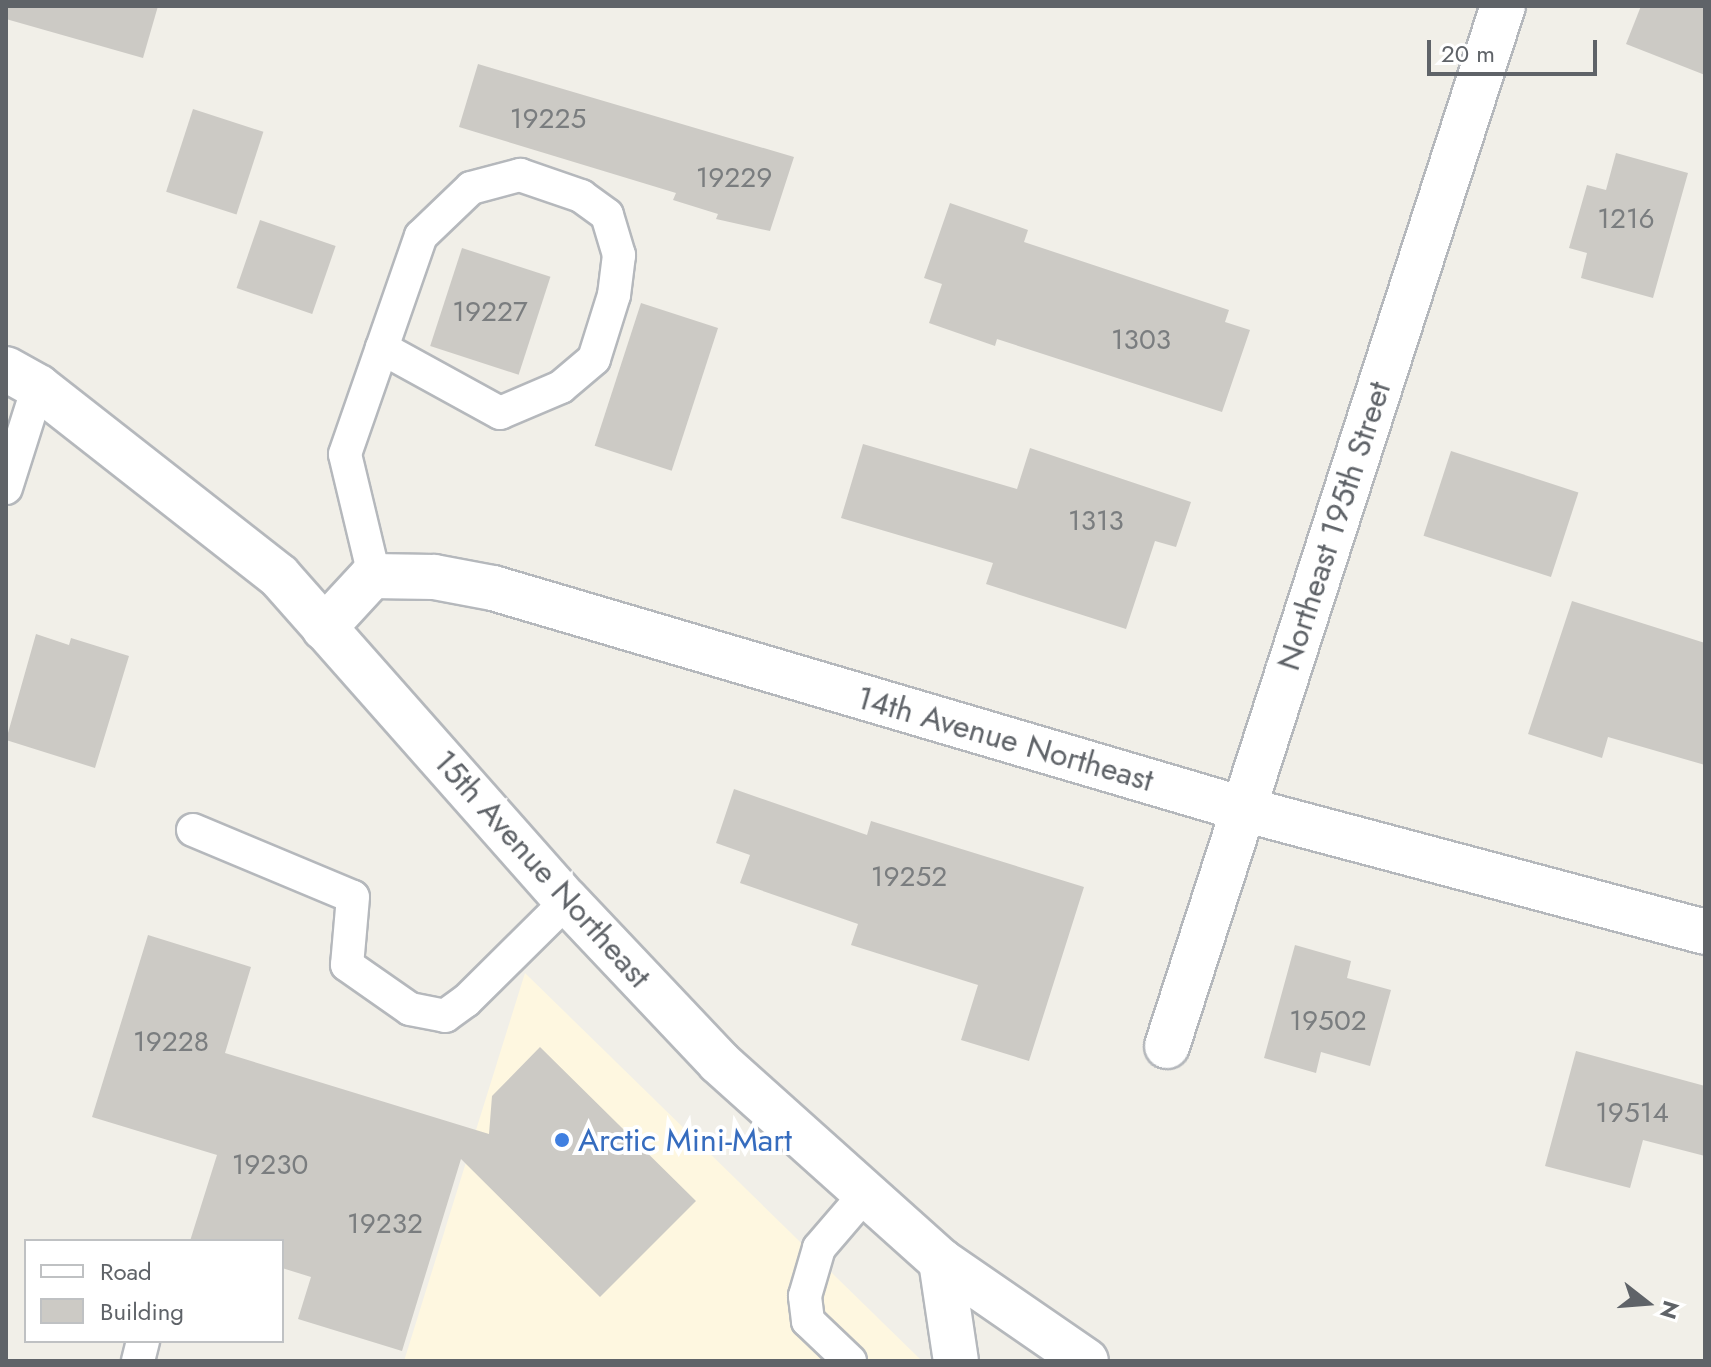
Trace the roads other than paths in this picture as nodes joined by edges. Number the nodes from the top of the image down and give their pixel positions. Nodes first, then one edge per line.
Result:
1 (1503, 6) edge
2 (382, 348) junction
3 (22, 378) edge
4 (6, 488) edge
5 (374, 575) junction
6 (324, 628) junction
7 (1243, 809) junction
8 (193, 830) dead end
9 (567, 901) junction
10 (1705, 932) edge
11 (1167, 1046) dead end
12 (867, 1192) junction
13 (941, 1261) junction
14 (850, 1361) edge
15 (956, 1361) edge
16 (1086, 1361) edge

1 - 7 street, Northeast 195th Street
2 - 2 lane
2 - 5 lane
3 - 4 lane
3 - 6 street, 15th Avenue Northeast
5 - 6 street
5 - 7 street, 14th Avenue Northeast
6 - 9 street, 15th Avenue Northeast
7 - 10 street, 14th Avenue Northeast
7 - 11 street, Northeast 195th Street
8 - 9 lane
9 - 12 street, 15th Avenue Northeast
12 - 13 street, 15th Avenue Northeast
12 - 14 lane
13 - 15 street
13 - 16 street, 15th Avenue Northeast

